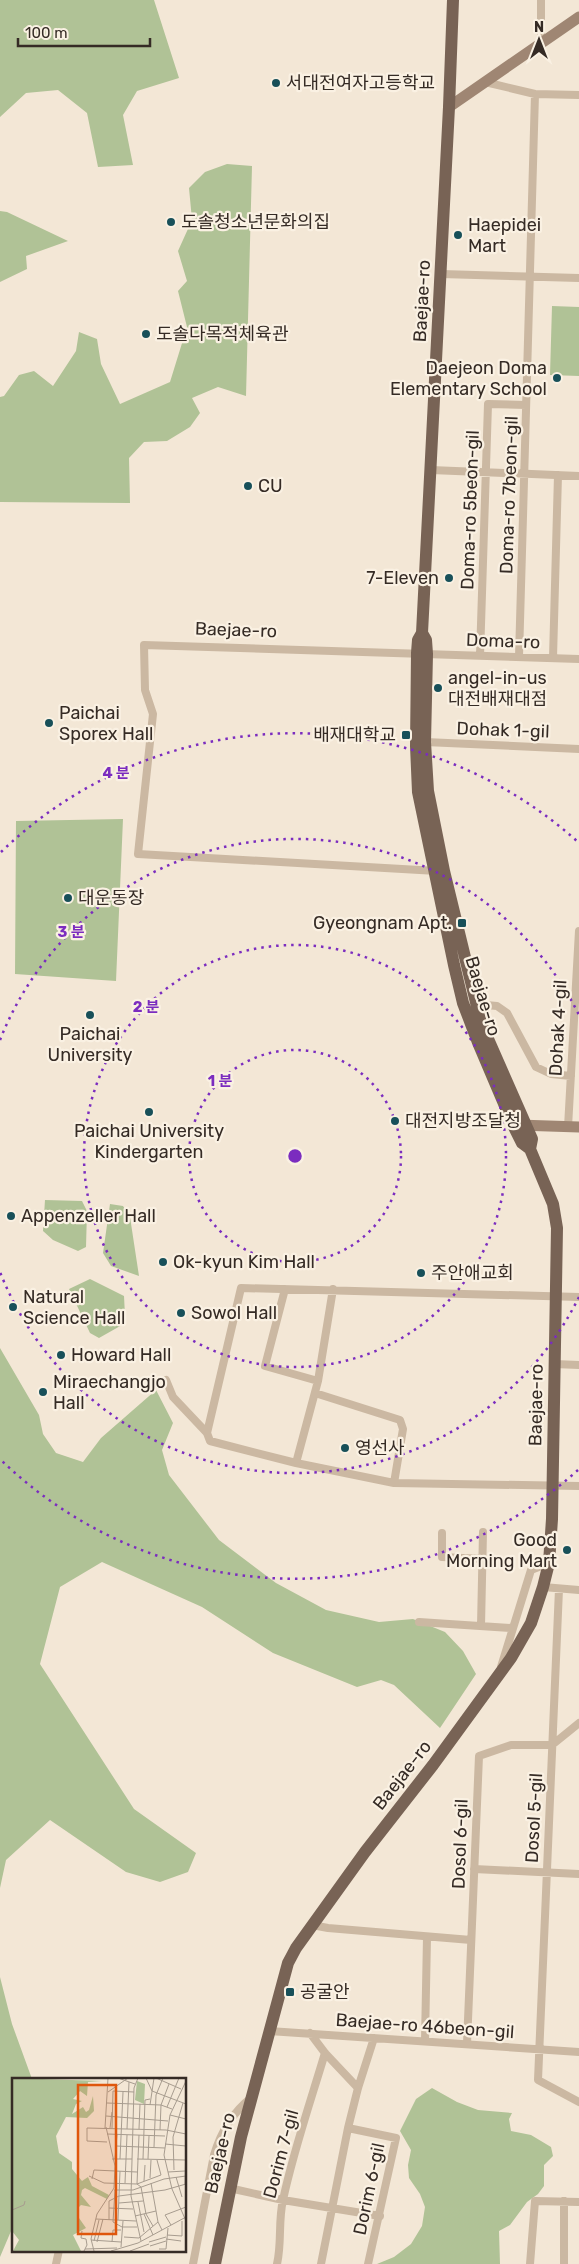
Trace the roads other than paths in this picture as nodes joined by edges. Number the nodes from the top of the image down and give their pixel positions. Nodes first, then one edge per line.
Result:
1 (453, 0) edge
2 (542, 0) edge
3 (579, 17) edge
4 (542, 43) junction
5 (485, 82) junction
6 (535, 94) junction
7 (579, 95) edge
8 (449, 107) junction
9 (441, 274) junction
10 (530, 276) junction
11 (579, 278) edge
12 (526, 405) junction
13 (431, 470) junction
14 (486, 472) junction
15 (524, 474) junction
16 (558, 475) junction
17 (579, 476) edge
18 (422, 654) junction
19 (480, 656) junction
20 (519, 657) junction
21 (554, 658) junction
22 (579, 659) edge
23 (425, 742) junction
24 (579, 749) edge
25 (423, 791) junction
26 (439, 871) junction
27 (579, 931) edge
28 (459, 964) junction
29 (475, 1004) junction
30 (571, 1076) junction
31 (519, 1125) junction
32 (573, 1127) edge
33 (285, 1289) junction
34 (333, 1290) junction
35 (554, 1296) junction
36 (579, 1297) edge
37 (554, 1364) junction
38 (579, 1365) edge
39 (166, 1380) dead end
40 (318, 1381) junction
41 (315, 1393) junction
42 (207, 1433) junction
43 (296, 1463) junction
44 (394, 1483) junction
45 (552, 1485) junction
46 (579, 1486) edge
47 (483, 1532) dead end
48 (442, 1533) dead end
49 (482, 1559) junction
50 (549, 1563) junction
51 (543, 1587) junction
52 (559, 1589) junction
53 (579, 1590) edge
54 (419, 1622) dead end
55 (481, 1626) junction
56 (511, 1628) junction
57 (498, 1677) junction
58 (579, 1723) edge
59 (552, 1745) junction
60 (474, 1869) junction
61 (546, 1873) junction
62 (579, 1874) edge
63 (312, 1925) junction
64 (427, 1936) junction
65 (471, 1940) junction
66 (269, 2031) junction
67 (310, 2033) junction
68 (374, 2038) junction
69 (425, 2041) junction
70 (467, 2044) junction
71 (539, 2049) junction
72 (579, 2052) edge
73 (325, 2053) junction
74 (358, 2088) junction
75 (251, 2098) junction
76 (579, 2102) edge
77 (348, 2128) junction
78 (241, 2137) junction
79 (219, 2138) junction
80 (229, 2188) junction
81 (283, 2200) junction
82 (564, 2202) junction
83 (579, 2202) edge
84 (331, 2207) junction
85 (380, 2216) junction
86 (193, 2264) edge
87 (215, 2264) edge
88 (277, 2264) edge
89 (321, 2264) edge
90 (368, 2264) edge
91 (530, 2264) edge
92 (564, 2264) edge

1 - 8 main road, Baejae-ro
2 - 4 street
3 - 4 street
4 - 5 street
5 - 6 street
5 - 8 street
6 - 7 street
6 - 10 street, Doma-ro 7beon-gil
8 - 9 main road, Baejae-ro
9 - 10 street
9 - 13 main road, Baejae-ro
10 - 11 street
10 - 12 street, Doma-ro 7beon-gil
12 - 14 street, Doma-ro 5beon-gil
12 - 15 street, Doma-ro 7beon-gil
13 - 14 street
13 - 18 main road, Baejae-ro
14 - 15 street
14 - 19 street, Doma-ro 5beon-gil
15 - 16 street
15 - 20 street, Doma-ro 7beon-gil
16 - 17 street
16 - 21 street
18 - 19 street, Doma-ro
18 - 23 main road, Baejae-ro
18 - 25 main road, Baejae-ro
18 - 26 street, Baejae-ro
19 - 20 street, Doma-ro
20 - 21 street, Doma-ro
21 - 22 street, Doma-ro
23 - 24 street, Dohak 1-gil
23 - 25 main road, Baejae-ro
25 - 26 main road, Baejae-ro
26 - 28 main road, Baejae-ro
27 - 30 street, Dohak 4-gil
28 - 29 main road, Baejae-ro
28 - 31 main road, Baejae-ro
29 - 30 street
29 - 31 main road, Baejae-ro
30 - 32 street, Dohak 4-gil
31 - 32 street
31 - 35 main road, Baejae-ro
33 - 34 street
33 - 40 street
33 - 42 street
34 - 35 street
34 - 40 street
35 - 36 street
35 - 37 main road, Baejae-ro
37 - 38 street
37 - 45 main road, Baejae-ro
39 - 42 street
40 - 41 street
41 - 43 street
41 - 44 street
42 - 43 street
43 - 44 street
44 - 45 street
45 - 46 street
45 - 50 main road, Baejae-ro
47 - 49 street
48 - 49 street
49 - 55 street
50 - 51 main road, Baejae-ro
50 - 56 street
51 - 52 street
51 - 57 main road, Baejae-ro
52 - 53 street
52 - 59 street, Dosol 5-gil
54 - 55 street
55 - 56 street
56 - 57 street
57 - 63 main road, Baejae-ro
58 - 59 street
59 - 60 street, Dosol 6-gil
59 - 61 street, Dosol 5-gil
60 - 61 street
60 - 65 street, Dosol 6-gil
61 - 62 street
61 - 71 street, Dosol 5-gil
63 - 64 street
63 - 66 main road, Baejae-ro
64 - 65 street
64 - 69 street
65 - 70 street, Dosol 6-gil
66 - 67 street, Baejae-ro 46beon-gil
66 - 75 main road, Baejae-ro
67 - 68 street, Baejae-ro 46beon-gil
67 - 73 street
68 - 69 street, Baejae-ro 46beon-gil
68 - 74 street, Dorim 6-gil
69 - 70 street, Baejae-ro 46beon-gil
70 - 71 street, Baejae-ro 46beon-gil
71 - 72 street, Baejae-ro 46beon-gil
71 - 76 street, Dosol 5-gil
73 - 74 street
73 - 81 street, Dorim 7-gil
74 - 77 street, Dorim 6-gil
75 - 78 main road, Baejae-ro
75 - 79 street
77 - 84 street, Dorim 6-gil
77 - 85 street, Dorim 6-gil
78 - 79 street
78 - 80 main road, Baejae-ro
79 - 86 street
80 - 81 street
80 - 87 main road, Baejae-ro
81 - 84 street
81 - 88 street, Dorim 7-gil
82 - 83 street
82 - 91 street
82 - 92 street
84 - 85 street
84 - 89 street, Dorim 6-gil
85 - 90 street, Dorim 6-gil

